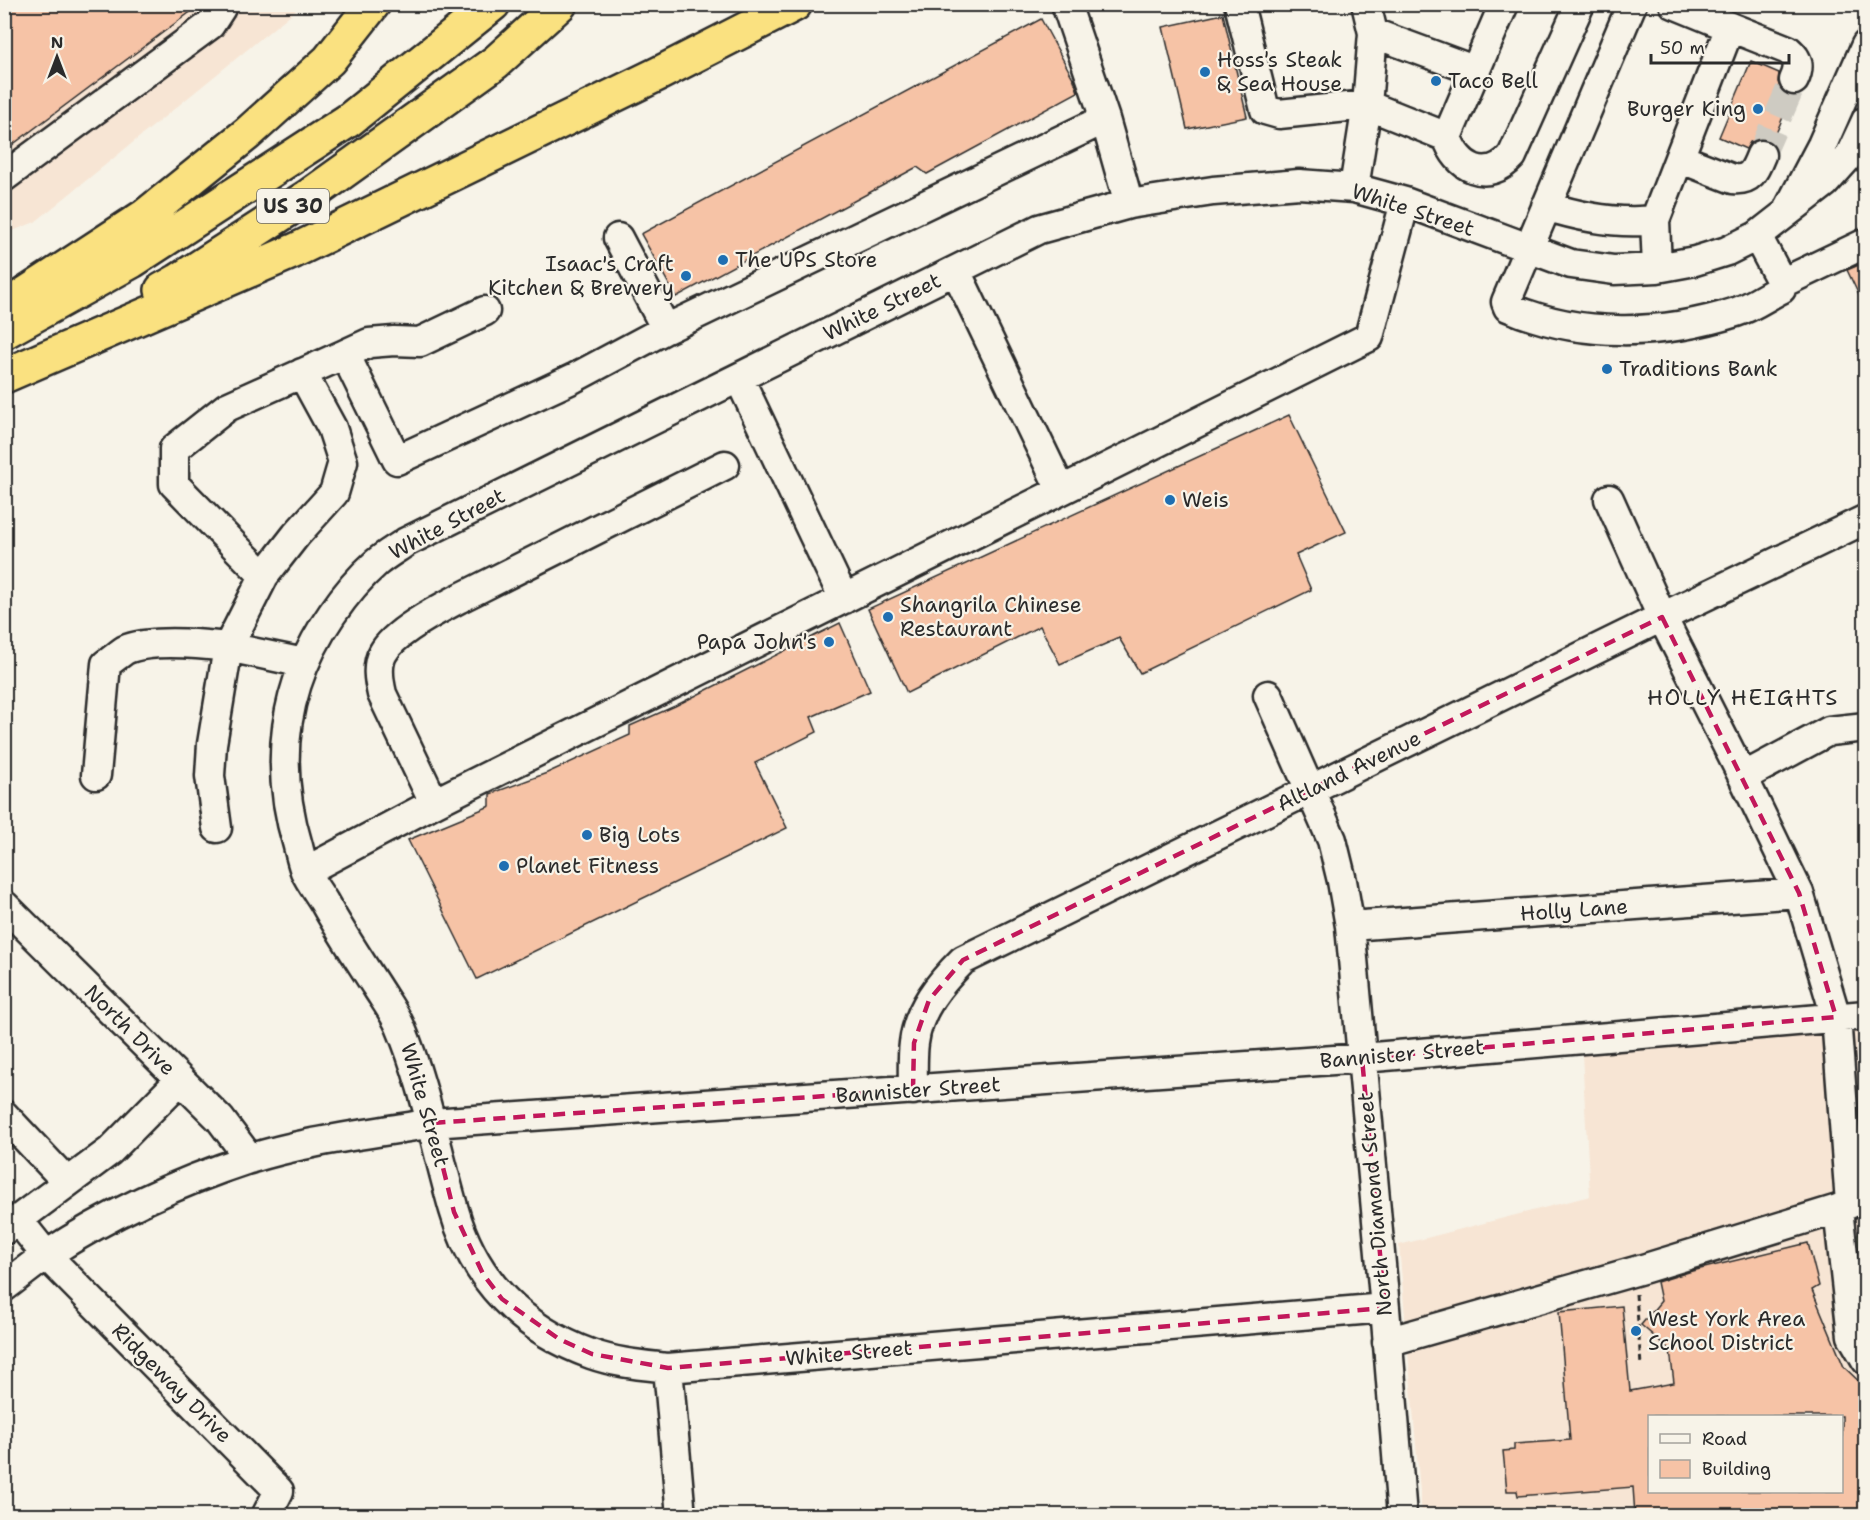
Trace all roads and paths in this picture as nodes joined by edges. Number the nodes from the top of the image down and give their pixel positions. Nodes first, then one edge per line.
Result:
1 (221, 4) edge
2 (373, 4) edge
3 (493, 4) edge
4 (560, 4) edge
5 (795, 4) edge
6 (1066, 4) edge
7 (1239, 4) edge
8 (1366, 4) edge
9 (1580, 4) edge
10 (1632, 4) edge
11 (1674, 4) edge
12 (1498, 6) edge
13 (1730, 27) junction
14 (1372, 33) junction
15 (1866, 45) edge
16 (1476, 71) junction
17 (1794, 80) tunnel mouth
18 (1367, 105) junction
19 (1105, 119) junction
20 (1866, 121) edge
21 (1447, 137) junction
22 (1761, 155) tunnel mouth
23 (1679, 158) junction
24 (4, 177) edge
25 (1354, 188) junction
26 (1405, 202) junction
27 (1129, 204) junction
28 (1546, 206) junction
29 (1785, 216) junction
30 (1655, 220) junction
31 (1757, 236) junction
32 (618, 238) dead end
33 (1866, 243) edge
34 (1528, 249) junction
35 (1657, 268) junction
36 (956, 271) junction
37 (1782, 283) junction
38 (4, 308) edge
39 (485, 311) dead end
40 (666, 329) junction
41 (4, 332) edge
42 (345, 354) junction
43 (302, 373) junction
44 (4, 376) edge
45 (739, 378) junction
46 (725, 465) dead end
47 (1061, 490) junction
48 (1609, 499) dead end
49 (1866, 519) edge
50 (264, 576) junction
51 (844, 598) junction
52 (1662, 617) junction
53 (228, 647) junction
54 (304, 663) junction
55 (1268, 695) dead end
56 (1866, 728) edge
57 (96, 775) dead end
58 (1743, 777) junction
59 (1310, 790) junction
60 (434, 803) junction
61 (217, 828) dead end
62 (306, 871) junction
63 (1798, 893) junction
64 (4, 905) edge
65 (1350, 926) junction
66 (1866, 1015) edge
67 (1836, 1017) junction
68 (1362, 1058) junction
69 (180, 1080) junction
70 (913, 1090) junction
71 (4, 1115) edge
72 (432, 1123) junction
73 (250, 1159) junction
74 (67, 1182) junction
75 (1851, 1204) edge
76 (11, 1225) edge
77 (46, 1255) junction
78 (1634, 1271) junction
79 (4, 1287) edge
80 (1385, 1308) junction
81 (1387, 1342) junction
82 (1866, 1360) edge
83 (1641, 1366) dead end
84 (668, 1368) junction
85 (266, 1515) edge
86 (681, 1515) edge
87 (1402, 1515) edge

1 - 24 street
2 - 38 highway
3 - 41 highway, US 30 / US 30
4 - 44 highway, US 30 / US 30
5 - 44 highway
6 - 19 street
7 - 18 street
8 - 14 street
9 - 21 street
10 - 28 street
11 - 13 street
12 - 16 street
13 - 17 street
13 - 23 street
14 - 16 street
14 - 18 street
15 - 29 street, White Street
16 - 21 street
18 - 21 street
18 - 25 street
19 - 27 street
19 - 40 street
20 - 29 street, White Street
22 - 23 street
23 - 30 street
25 - 26 street, White Street
25 - 27 street, White Street
26 - 34 street, White Street
26 - 47 street
27 - 36 street, White Street
28 - 30 street
28 - 34 street
29 - 31 street, White Street
30 - 35 street
31 - 35 street, White Street
31 - 37 street
32 - 40 street
33 - 37 street
34 - 35 street, White Street
34 - 37 street
36 - 45 street, White Street
36 - 47 street
39 - 42 street
40 - 42 street
42 - 43 street
43 - 50 street
43 - 50 street
45 - 51 street
45 - 54 street, White Street
46 - 60 street
47 - 51 street
48 - 52 street
49 - 52 street, Altland Avenue
50 - 53 street
51 - 60 street
52 - 58 street
52 - 59 street, Altland Avenue
53 - 54 street
53 - 57 street
53 - 61 street
54 - 62 street, White Street
55 - 59 street, North Diamond Street
56 - 58 street
58 - 63 street
59 - 65 street, North Diamond Street
59 - 70 street, Altland Avenue
60 - 62 street
62 - 72 street, White Street
63 - 65 street, Holly Lane
63 - 67 street
64 - 69 street, North Drive
65 - 68 street, North Diamond Street
66 - 67 street, Bannister Street
67 - 68 street, Bannister Street
67 - 75 street
68 - 70 street, Bannister Street
68 - 80 street, North Diamond Street
69 - 73 street, North Drive
69 - 74 street
70 - 72 street, Bannister Street
71 - 74 street
72 - 73 street, Bannister Street
72 - 84 street, White Street
73 - 77 street, Bannister Street
74 - 76 street
75 - 78 street
75 - 82 street
76 - 77 street
77 - 79 street, Bannister Street
77 - 85 street, Ridgeway Drive
78 - 81 street
78 - 83 path
80 - 81 street, North Diamond Street
80 - 84 street, White Street
81 - 87 street, North Diamond Street
84 - 86 street

